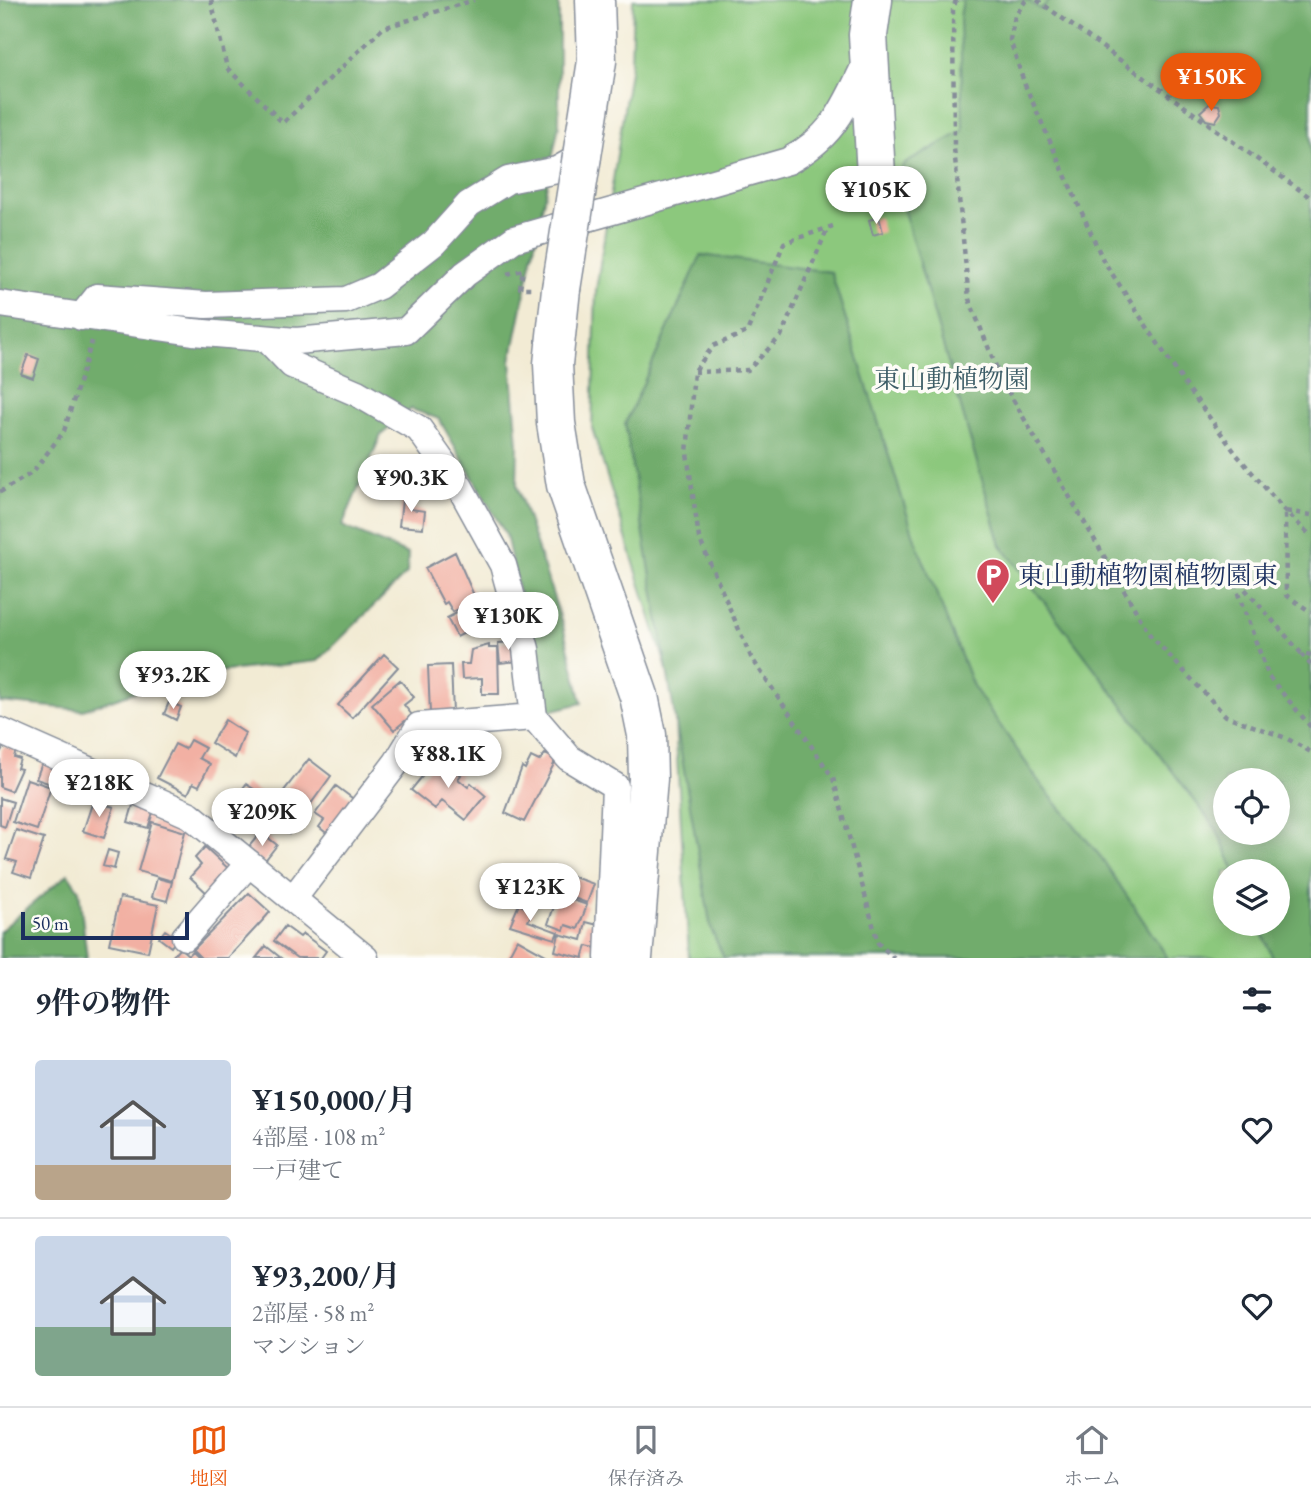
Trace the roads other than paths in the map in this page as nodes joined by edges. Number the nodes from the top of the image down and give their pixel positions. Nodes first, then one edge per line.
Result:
1 (596, 0) edge
2 (873, 0) edge
3 (869, 56) junction
4 (582, 156) junction
5 (876, 175) dead end
6 (0, 304) edge
7 (90, 318) junction
8 (267, 339) junction
9 (534, 717) junction
10 (0, 731) edge
11 (249, 863) junction
12 (293, 899) junction
13 (185, 937) dead end
14 (365, 958) edge
15 (608, 958) edge
16 (633, 958) edge

1 - 4 street
2 - 3 street
3 - 5 street
3 - 8 street
4 - 7 street
4 - 16 street, bridge
6 - 7 street
7 - 8 street
8 - 9 street
9 - 12 street
9 - 15 street
10 - 11 street
11 - 12 street
11 - 13 street
12 - 14 street

